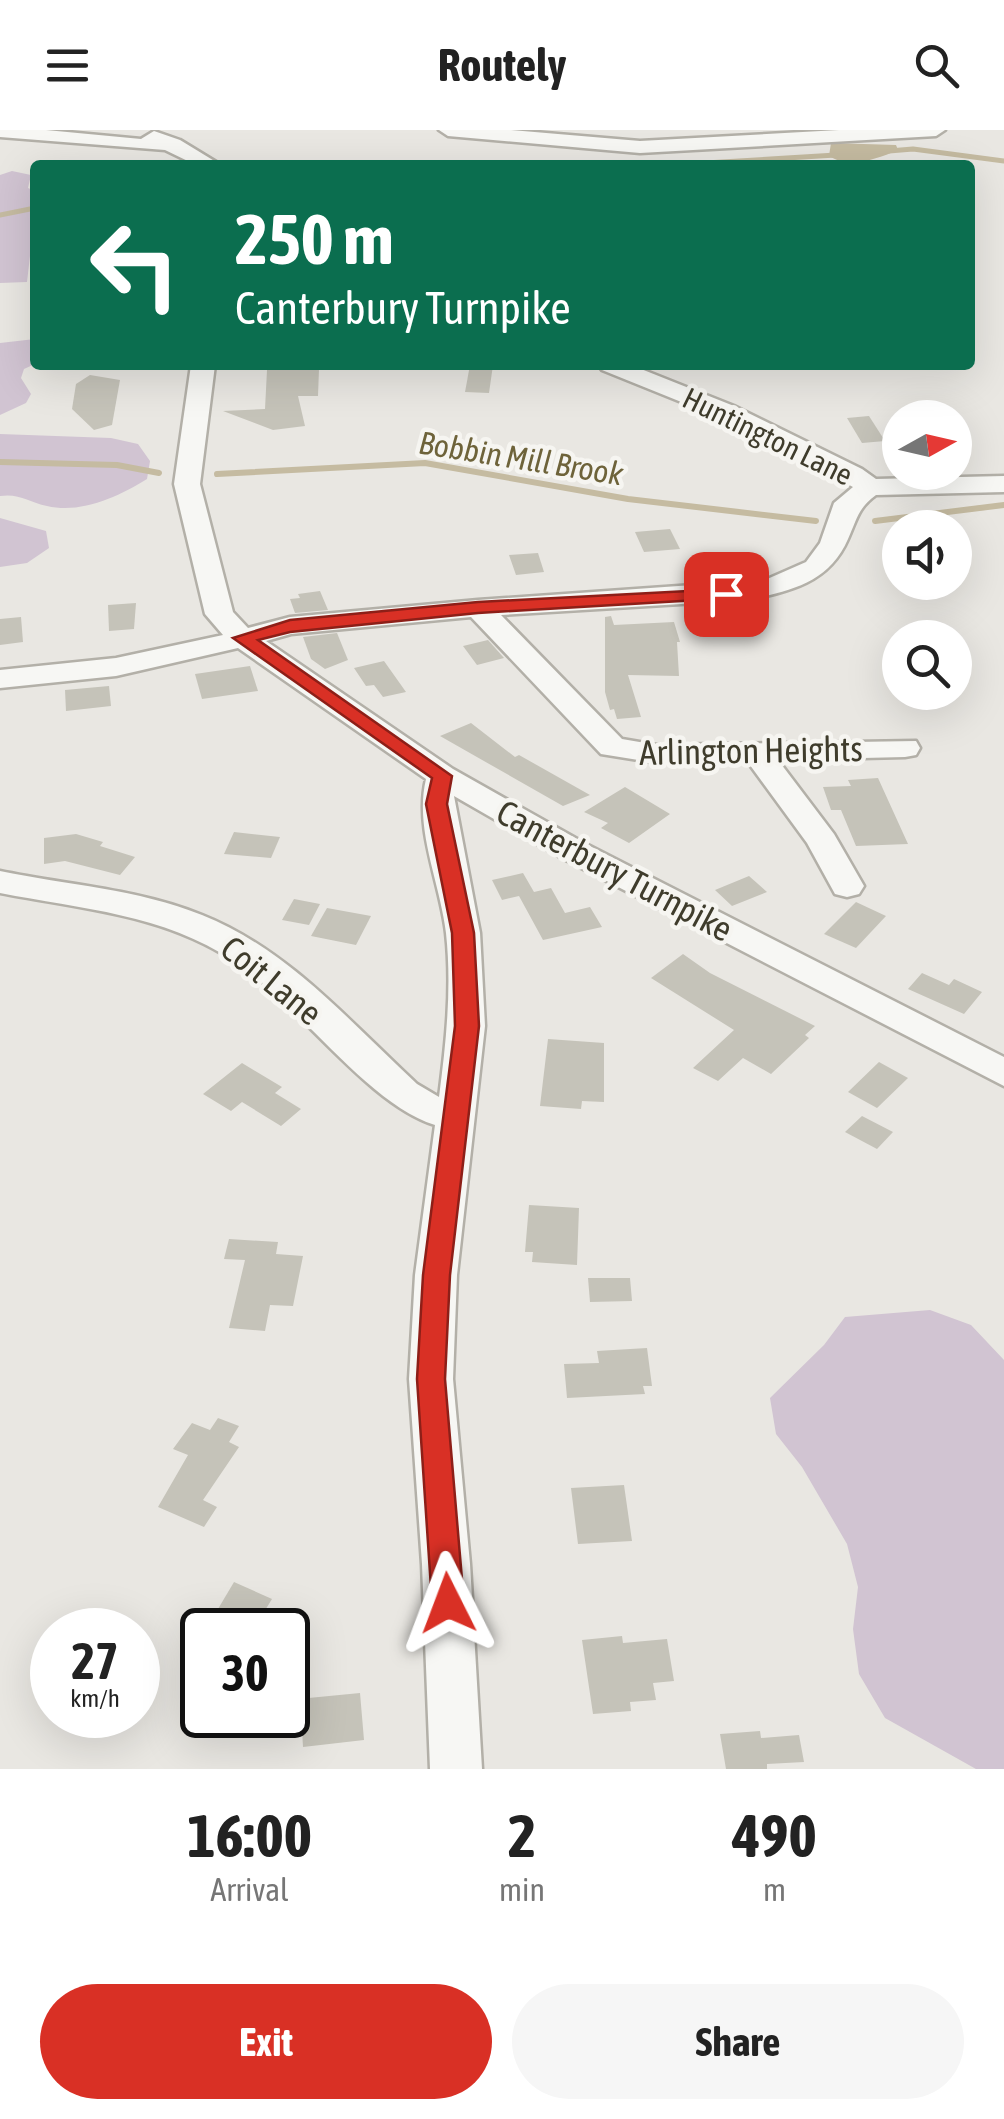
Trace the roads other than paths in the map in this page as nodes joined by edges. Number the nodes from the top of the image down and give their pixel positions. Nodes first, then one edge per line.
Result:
1 (0, 130) edge
2 (135, 130) edge
3 (448, 130) edge
4 (936, 130) edge
5 (173, 144) junction
6 (203, 160) edge
7 (202, 370) edge
8 (622, 370) edge
9 (1004, 484) edge
10 (870, 487) junction
11 (478, 608) junction
12 (242, 638) junction
13 (0, 679) edge
14 (905, 748) dead end
15 (755, 752) junction
16 (442, 776) junction
17 (0, 882) edge
18 (847, 886) dead end
19 (1004, 1073) edge
20 (458, 1118) junction
21 (456, 1769) edge

1 - 5 street
2 - 5 street
3 - 4 street
5 - 6 street
7 - 12 street
8 - 10 street, Huntington Lane
9 - 10 street
10 - 11 street
11 - 12 street
11 - 15 street, Arlington Heights
12 - 13 street
12 - 16 street, Canterbury Turnpike
14 - 15 street, Arlington Heights
15 - 18 street
16 - 19 street, Canterbury Turnpike
16 - 20 street
17 - 20 street, Coit Lane
20 - 21 street

